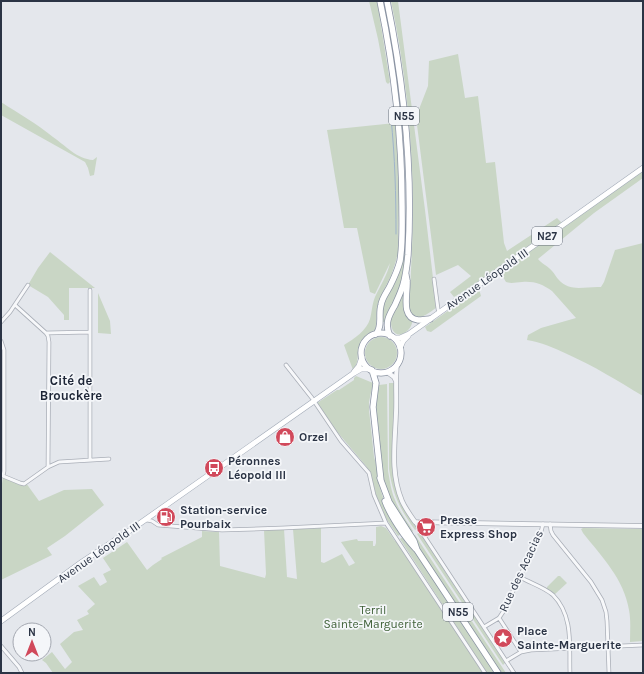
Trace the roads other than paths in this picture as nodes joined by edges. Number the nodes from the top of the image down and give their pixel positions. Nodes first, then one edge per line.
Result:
1 (380, 1) edge
2 (387, 1) edge
3 (643, 168) edge
4 (406, 273) junction
5 (434, 278) dead end
6 (28, 285) dead end
7 (90, 290) dead end
8 (15, 305) junction
9 (439, 312) junction
10 (430, 319) junction
11 (1, 322) edge
12 (90, 332) junction
13 (46, 333) junction
14 (376, 334) junction
15 (409, 334) junction
16 (392, 337) junction
17 (1, 341) edge
18 (400, 348) junction
19 (362, 357) junction
20 (398, 364) junction
21 (286, 365) dead end
22 (371, 370) junction
23 (386, 372) junction
24 (354, 373) junction
25 (396, 381) junction
26 (376, 383) junction
27 (313, 401) junction
28 (109, 459) dead end
29 (90, 460) junction
30 (48, 467) junction
31 (2, 476) edge
32 (155, 513) junction
33 (145, 520) junction
34 (415, 522) junction
35 (386, 523) junction
36 (155, 524) junction
37 (543, 524) junction
38 (550, 524) junction
39 (643, 526) edge
40 (520, 577) junction
41 (499, 618) junction
42 (1, 621) edge
43 (484, 627) junction
44 (643, 645) edge
45 (1, 646) edge
46 (608, 646) junction
47 (570, 648) junction
48 (521, 652) junction
49 (506, 661) junction
50 (22, 673) edge
51 (485, 673) edge
52 (498, 673) edge
53 (514, 673) edge
54 (570, 673) edge
55 (609, 673) edge

1 - 14 highway, N55
2 - 4 highway, N55
3 - 9 main road, Avenue Léopold III / N27
4 - 10 highway
4 - 16 highway, N55
5 - 9 street
6 - 8 street
7 - 12 street
8 - 11 street
8 - 13 street
9 - 10 main road, Avenue Léopold III / N27
10 - 15 main road, Avenue Léopold III / N27
12 - 13 street
12 - 29 street
13 - 30 street
14 - 16 highway, N27
14 - 19 highway
15 - 16 main road, Avenue Léopold III / N27
15 - 18 main road, Avenue Léopold III / N27
16 - 18 highway
17 - 31 street
18 - 20 highway, N27
19 - 22 highway
19 - 24 main road, Avenue Léopold III
20 - 23 highway
20 - 25 street
21 - 27 street
22 - 23 highway
22 - 24 main road, Avenue Léopold III
22 - 26 highway, N55
23 - 25 street
23 - 26 highway
24 - 27 main road, Avenue Léopold III
25 - 34 street
26 - 52 highway, N55
27 - 32 main road, Avenue Léopold III
27 - 35 street
28 - 29 street
29 - 30 street
30 - 31 street
32 - 33 main road, Avenue Léopold III
32 - 36 street
33 - 36 street
33 - 42 main road, Avenue Léopold III
34 - 37 street
34 - 43 street
35 - 36 street
35 - 51 street
37 - 38 street
37 - 40 street, Rue des Acacias
38 - 39 street
38 - 46 street
40 - 41 street, Rue des Acacias
40 - 47 street
41 - 43 street
41 - 48 street
43 - 49 street
44 - 46 street
45 - 50 street
46 - 47 street
46 - 55 street
47 - 48 street
47 - 54 street
48 - 49 street
49 - 53 street

